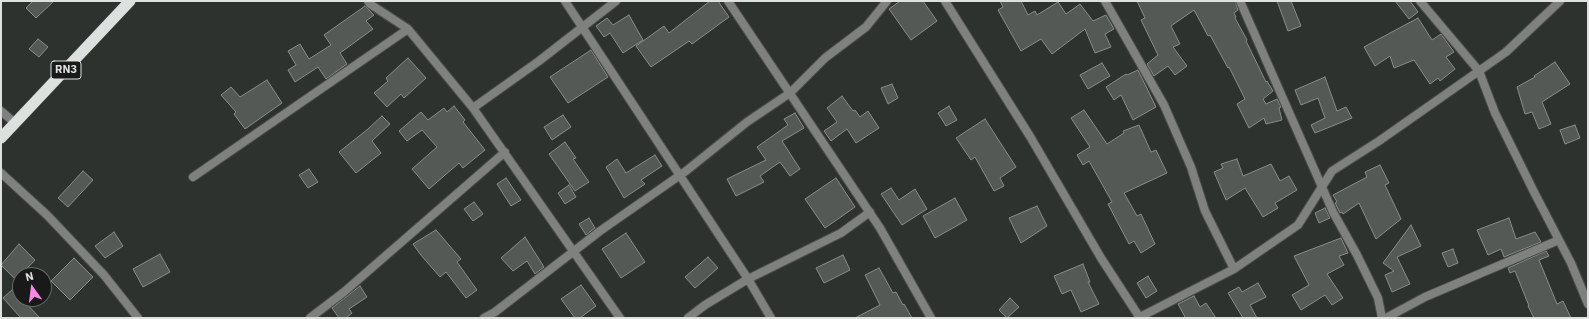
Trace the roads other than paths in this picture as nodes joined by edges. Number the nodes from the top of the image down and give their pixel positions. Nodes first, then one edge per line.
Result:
1 (130, 1) edge
2 (368, 1) edge
3 (565, 1) edge
4 (616, 1) edge
5 (728, 1) edge
6 (887, 1) edge
7 (945, 1) edge
8 (1105, 1) edge
9 (1240, 1) edge
10 (1420, 1) edge
11 (1560, 1) edge
12 (582, 27) junction
13 (408, 29) junction
14 (1479, 71) junction
15 (790, 93) junction
16 (473, 108) junction
17 (1, 111) edge
18 (15, 123) junction
19 (1, 138) edge
20 (505, 152) junction
21 (1, 173) edge
22 (680, 175) junction
23 (192, 177) dead end
24 (1322, 188) junction
25 (870, 212) junction
26 (1559, 240) junction
27 (573, 252) junction
28 (1234, 269) junction
29 (748, 280) junction
30 (1588, 304) edge
31 (138, 318) edge
32 (310, 318) edge
33 (484, 318) edge
34 (620, 318) edge
35 (688, 318) edge
36 (771, 318) edge
37 (931, 318) edge
38 (1139, 318) edge
39 (1382, 318) edge
40 (1386, 318) edge

1 - 18 highway, RN3
2 - 13 street
3 - 12 street
4 - 12 street
5 - 15 street
6 - 15 street
7 - 38 street
8 - 28 street
9 - 24 street
10 - 14 street
11 - 14 street
12 - 16 street
12 - 22 street
13 - 16 street
13 - 23 street
14 - 24 street
14 - 26 street
15 - 22 street
15 - 25 street
16 - 20 street
17 - 18 street
18 - 19 highway, RN3
20 - 27 street
20 - 32 street
21 - 31 street
22 - 27 street
22 - 29 street
24 - 28 street
24 - 39 street
25 - 29 street
25 - 37 street
26 - 30 street
26 - 40 street
27 - 33 street
27 - 34 street
28 - 38 street
29 - 35 street
29 - 36 street

